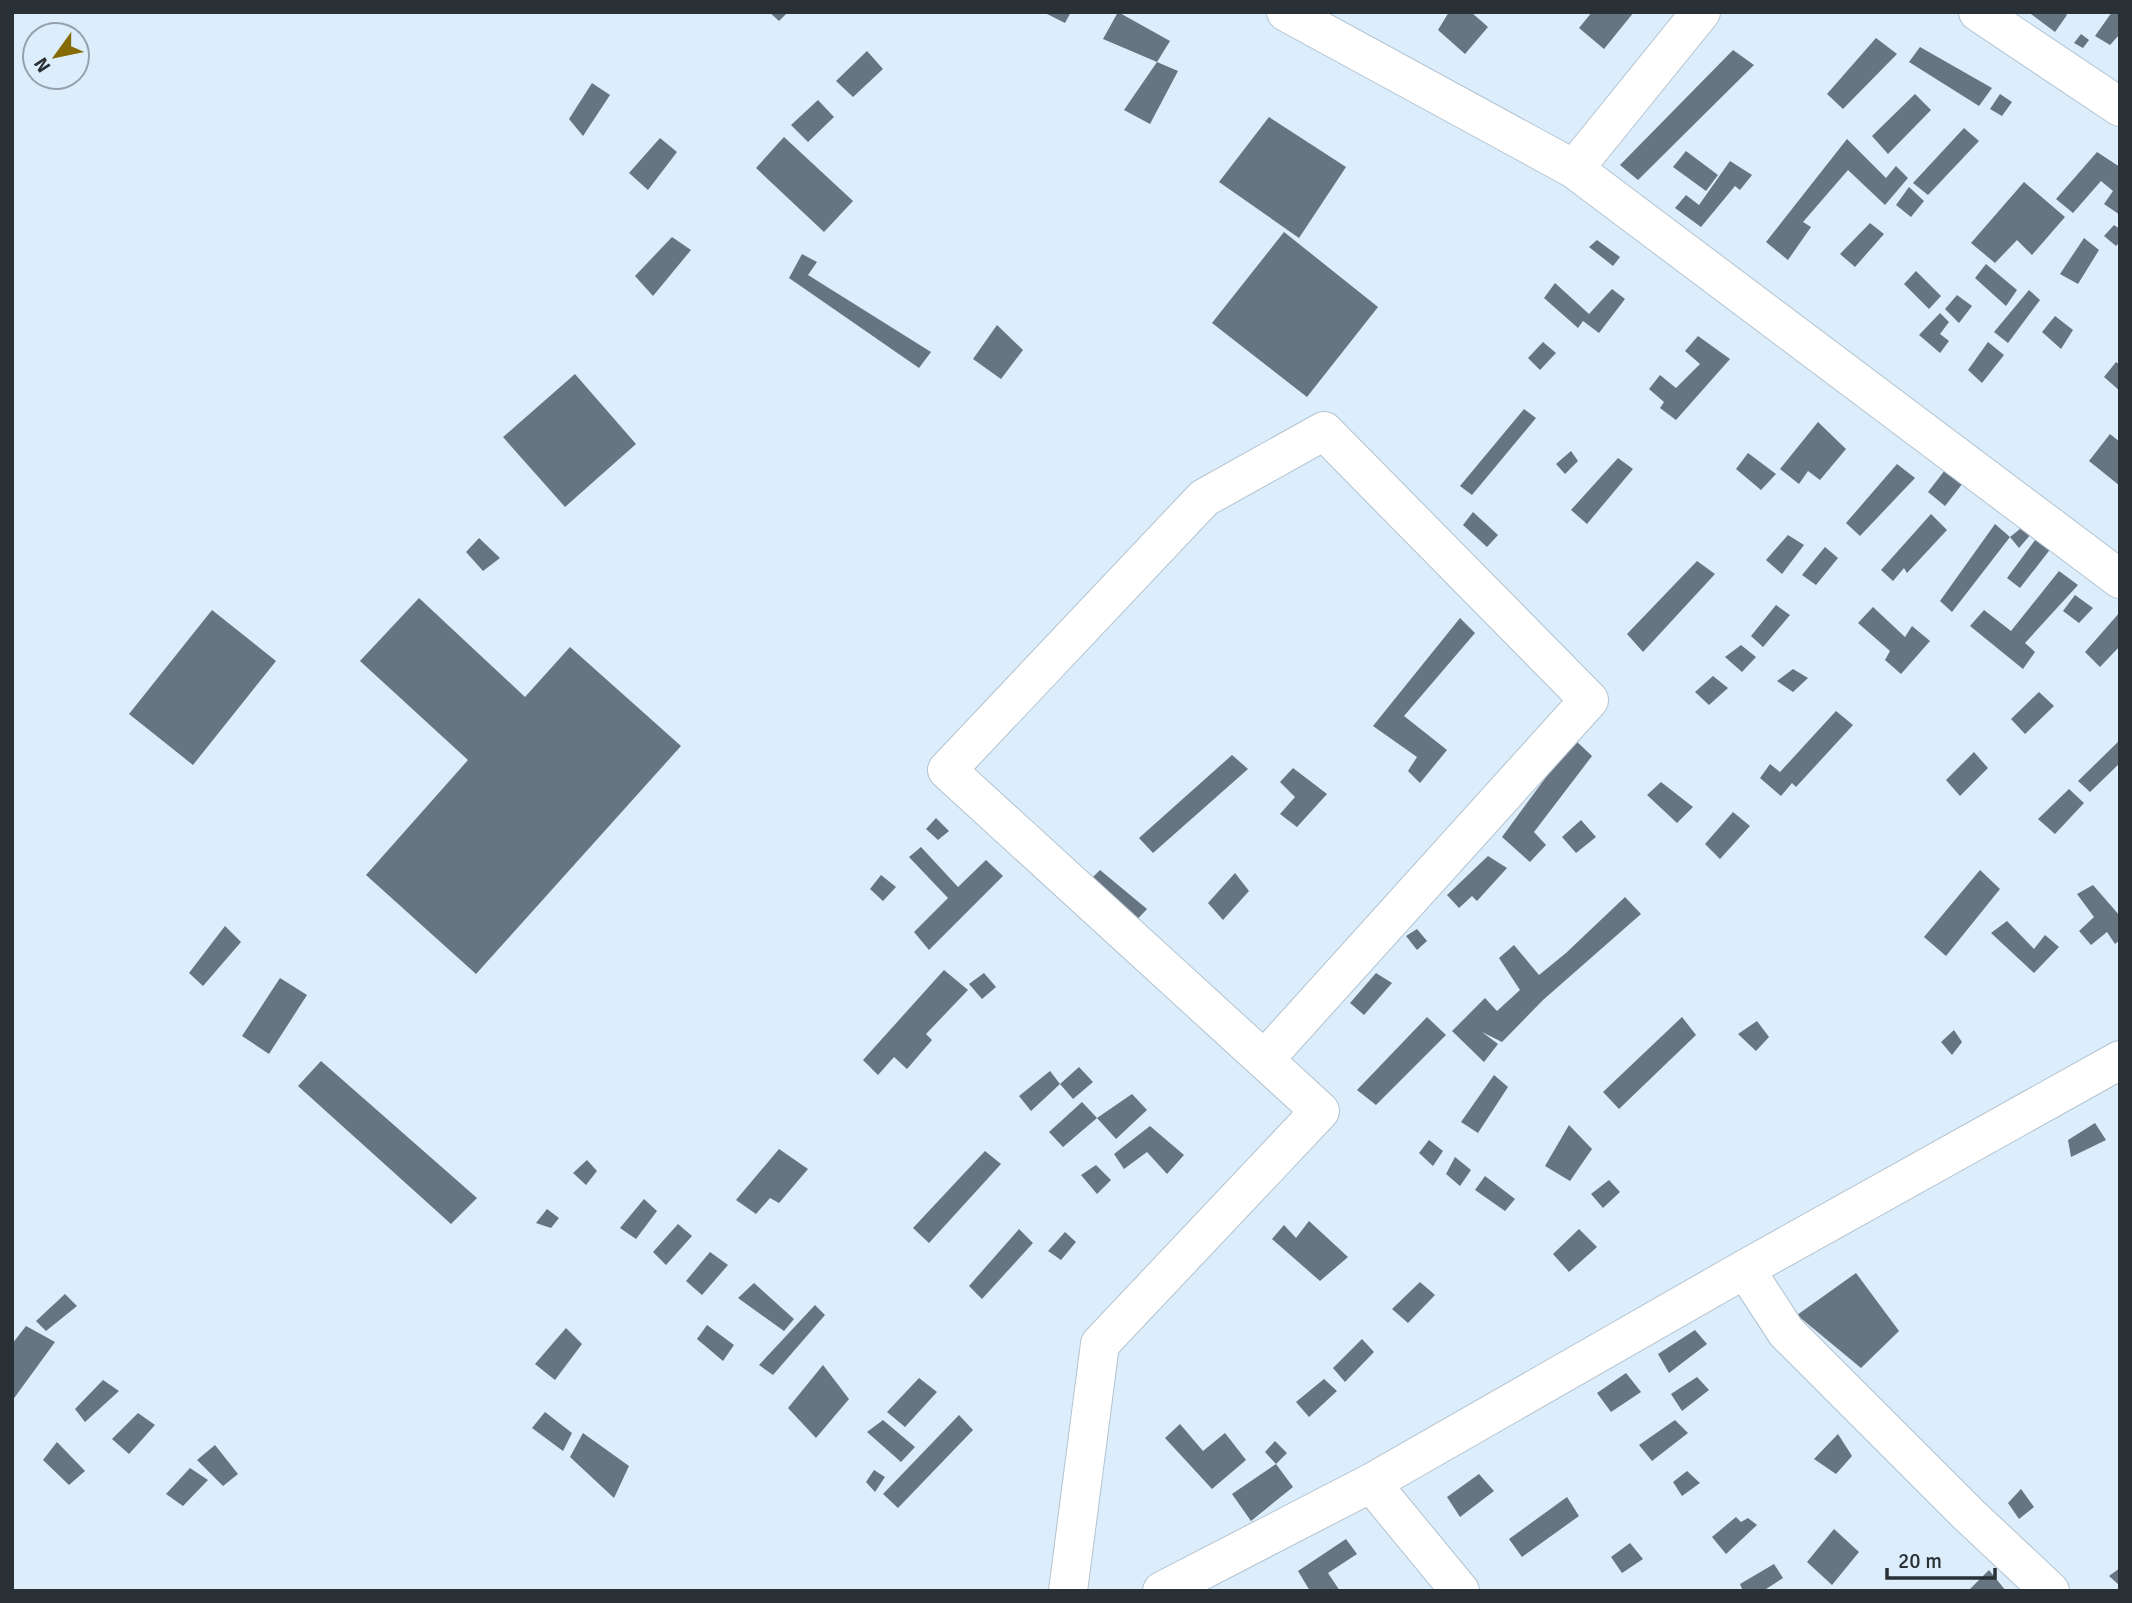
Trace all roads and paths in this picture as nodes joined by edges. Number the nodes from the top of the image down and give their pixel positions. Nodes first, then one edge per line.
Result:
1 (1286, 12) edge
2 (1701, 12) edge
3 (1978, 12) edge
4 (2120, 107) edge
5 (1574, 169) junction
6 (2120, 579) edge
7 (1264, 1060) junction
8 (2120, 1060) edge
9 (1745, 1269) junction
10 (1371, 1483) junction
11 (1068, 1591) edge
12 (1162, 1591) edge
13 (1460, 1591) edge
14 (2050, 1591) edge

1 - 5 street
2 - 5 street
3 - 4 street
5 - 6 street
7 - 7 street
7 - 11 street
8 - 9 street
9 - 10 street
9 - 14 street
10 - 12 street
10 - 13 street

